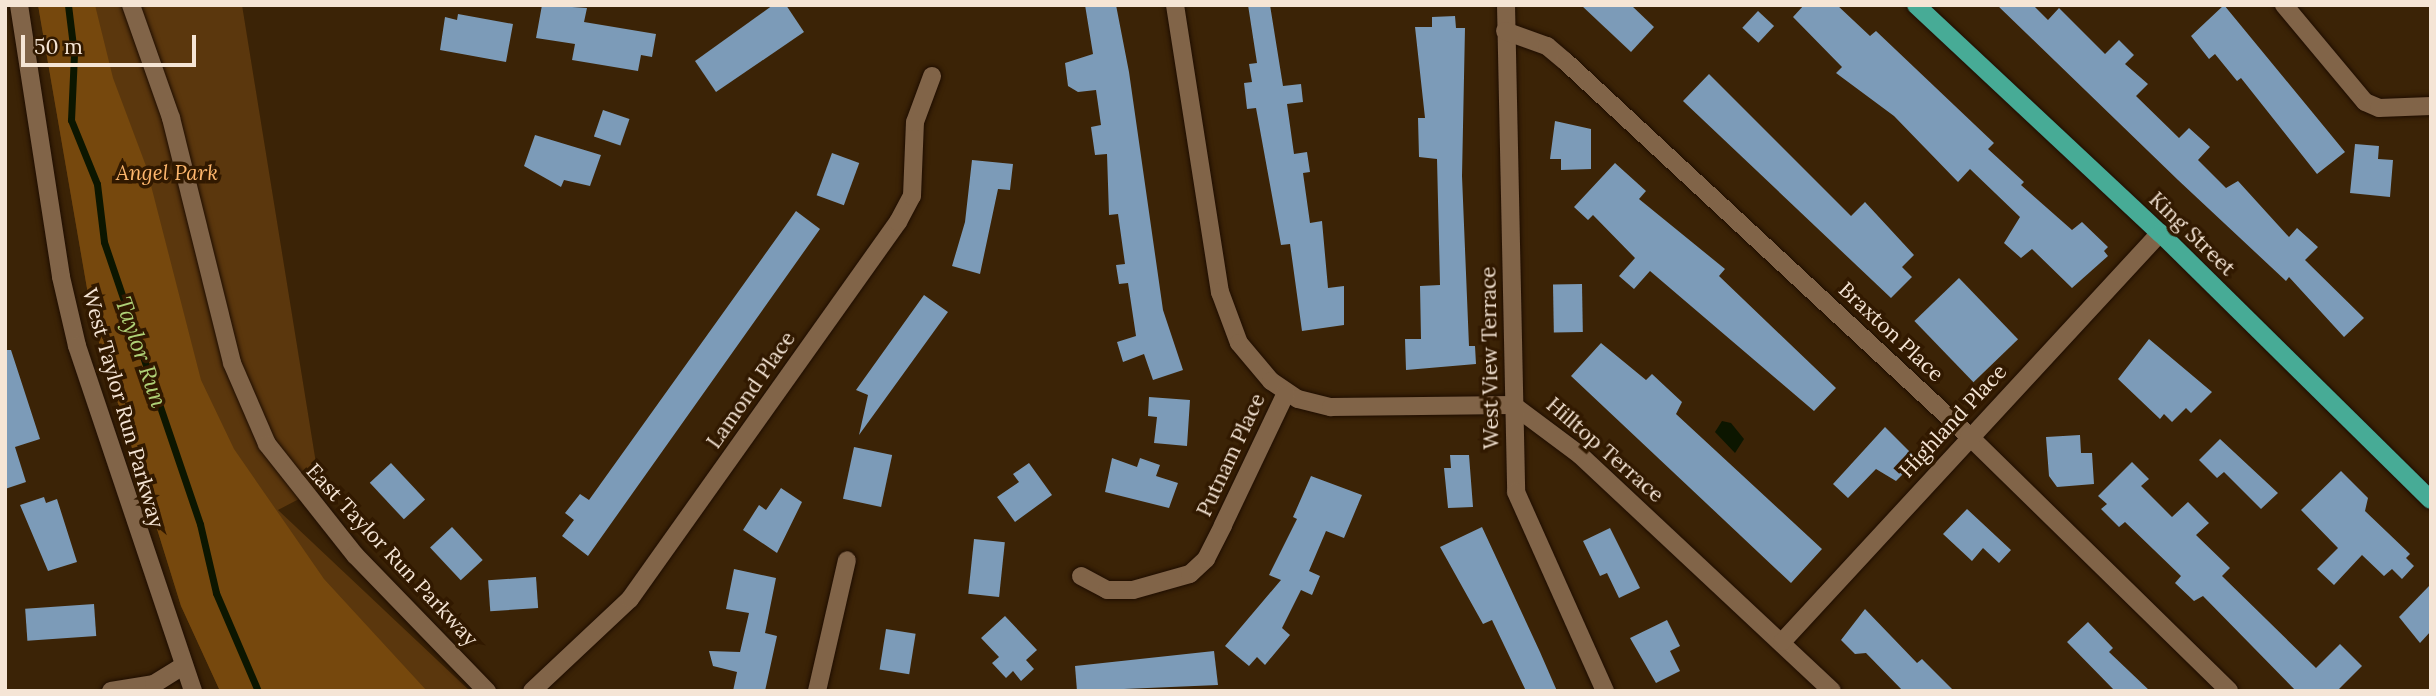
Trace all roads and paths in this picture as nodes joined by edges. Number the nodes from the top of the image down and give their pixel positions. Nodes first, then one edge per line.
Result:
1 (19, 5) edge
2 (131, 5) edge
3 (1175, 5) edge
4 (1506, 5) edge
5 (1916, 5) edge
6 (2284, 5) edge
7 (1505, 31) junction
8 (932, 76) dead end
9 (2431, 106) edge
10 (2160, 233) junction
11 (1286, 393) junction
12 (1513, 405) junction
13 (1969, 436) junction
14 (2431, 500) edge
15 (847, 560) dead end
16 (1081, 576) dead end
17 (1782, 642) junction
18 (181, 667) junction
19 (111, 691) edge
20 (193, 691) edge
21 (487, 691) edge
22 (532, 691) edge
23 (817, 691) edge
24 (1605, 691) edge
25 (1832, 691) edge
26 (2229, 691) edge

1 - 18 street, West Taylor Run Parkway
2 - 21 street, East Taylor Run Parkway
3 - 11 street, Putnam Place
4 - 7 street, West View Terrace
5 - 10 main road, King Street
6 - 9 street
7 - 12 street, West View Terrace
7 - 13 street, Braxton Place
8 - 22 street, Lamond Place
10 - 13 street, Highland Place
10 - 14 main road, King Street
11 - 12 street, Hilltop Terrace
11 - 16 street, Putnam Place
12 - 17 street, Hilltop Terrace
12 - 24 street, West View Terrace
13 - 17 street, Highland Place
13 - 26 street, Braxton Place
15 - 23 street
17 - 25 street, Hilltop Terrace
18 - 19 street
18 - 20 street, West Taylor Run Parkway

